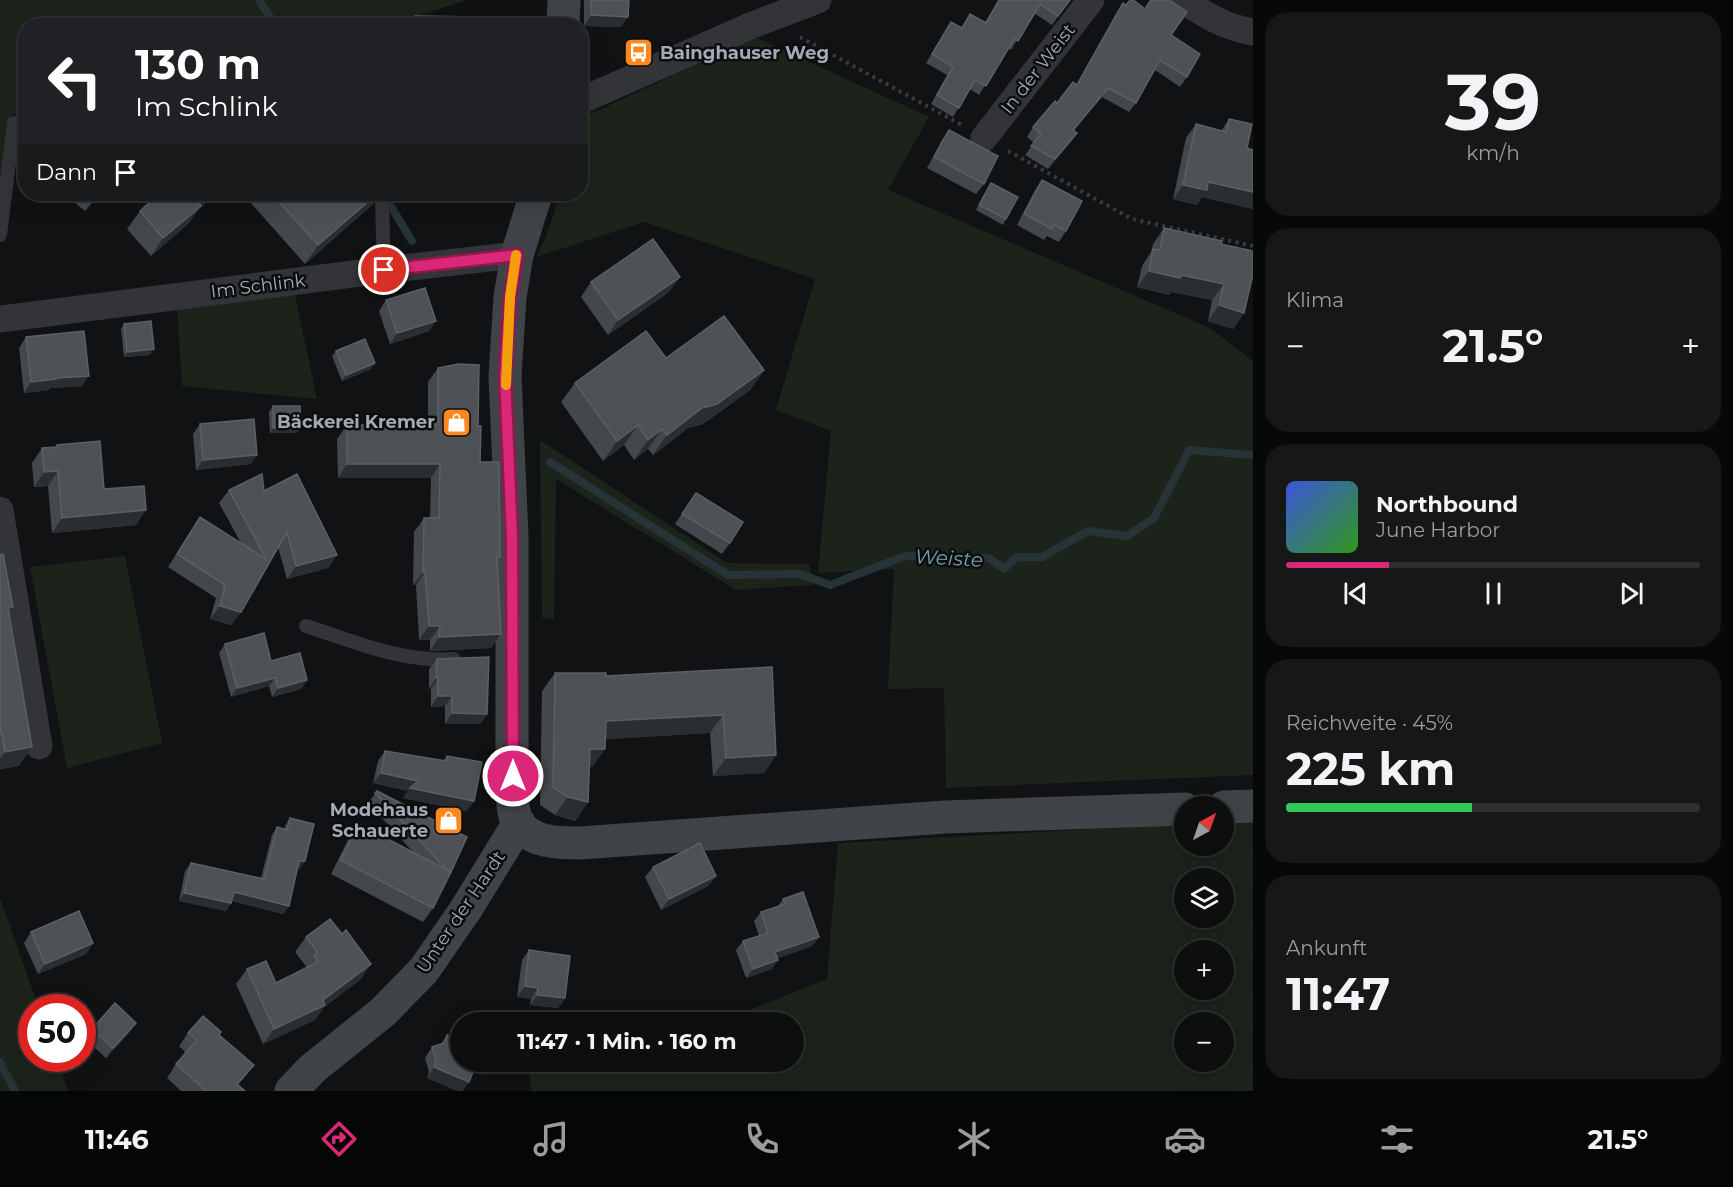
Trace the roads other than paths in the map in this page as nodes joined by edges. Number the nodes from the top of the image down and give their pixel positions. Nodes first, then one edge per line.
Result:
1 (564, 0) edge
2 (818, 0) edge
3 (1091, 0) edge
4 (1182, 0) edge
5 (563, 18) edge
6 (1253, 32) edge
7 (588, 97) edge
8 (18, 123) edge
9 (984, 138) dead end
10 (382, 201) edge
11 (534, 201) edge
12 (0, 235) edge
13 (517, 255) junction
14 (384, 270) junction
15 (0, 319) edge
16 (0, 510) edge
17 (306, 626) dead end
18 (467, 658) edge
19 (39, 746) dead end
20 (1253, 806) edge
21 (1234, 807) edge
22 (1174, 808) edge
23 (531, 832) junction
24 (291, 1091) edge

1 - 5 main road
2 - 7 street
3 - 9 street, In der Weist
4 - 6 street
8 - 12 lane
10 - 14 lane
11 - 13 main road
13 - 14 street, Im Schlink
13 - 23 main road
14 - 15 street, Im Schlink
16 - 19 street
17 - 18 lane
20 - 21 main road
22 - 23 main road
23 - 24 main road, Unter der Hardt

